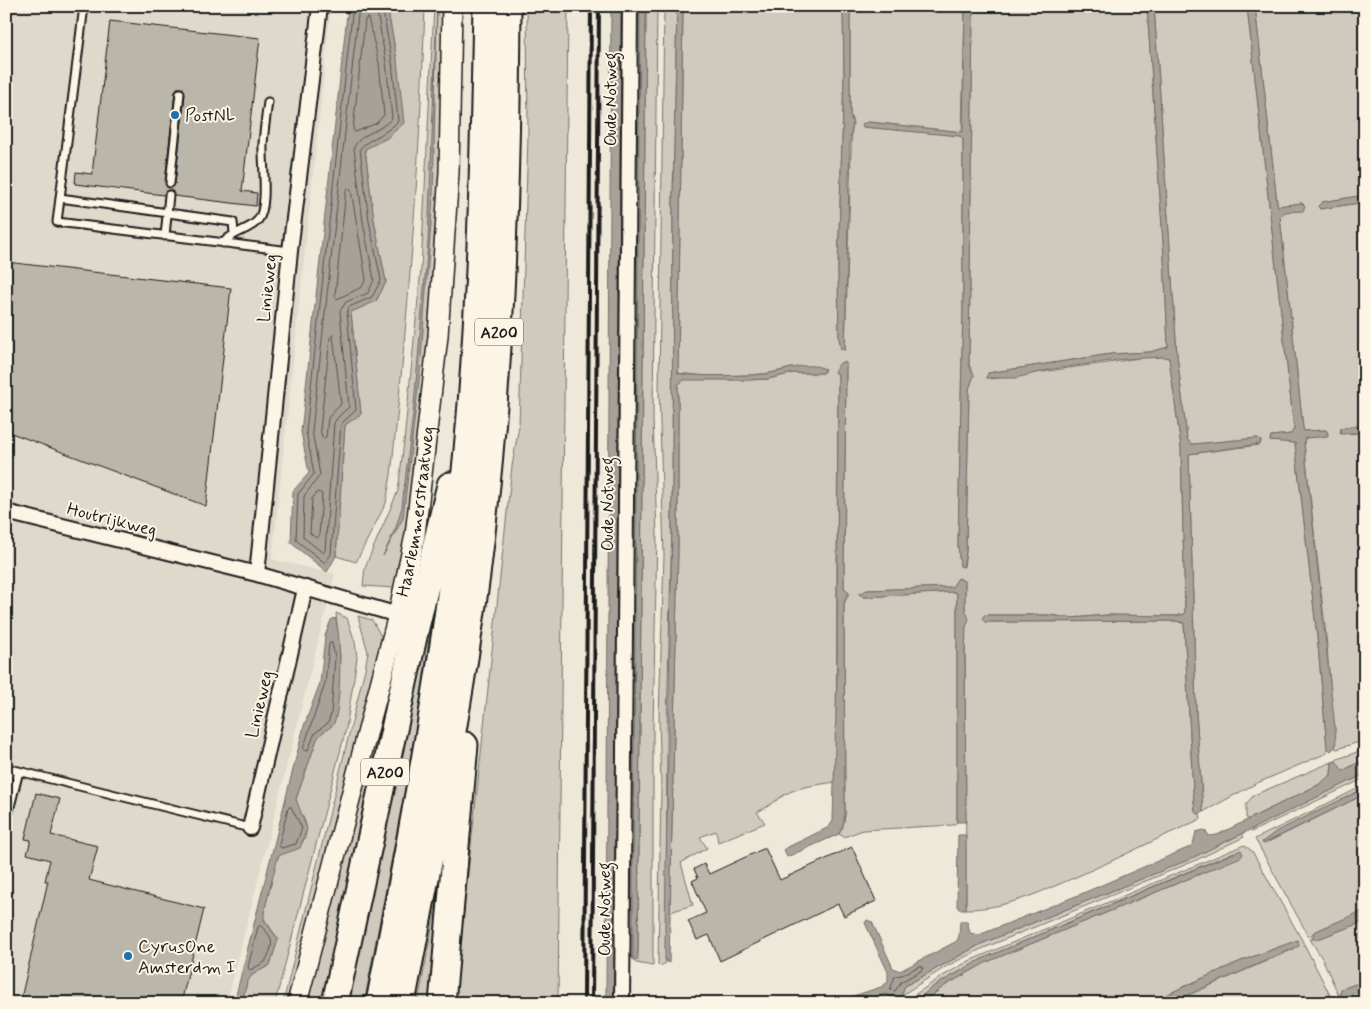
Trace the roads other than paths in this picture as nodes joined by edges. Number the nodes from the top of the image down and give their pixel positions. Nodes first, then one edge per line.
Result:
1 (84, 6) edge
2 (320, 6) edge
3 (452, 6) edge
4 (486, 6) edge
5 (508, 6) edge
6 (630, 6) edge
7 (180, 93) dead end
8 (268, 102) dead end
9 (170, 183) dead end
10 (169, 195) dead end
11 (60, 198) junction
12 (167, 212) junction
13 (234, 232) junction
14 (164, 236) junction
15 (223, 243) junction
16 (290, 251) junction
17 (471, 395) junction
18 (6, 512) edge
19 (257, 574) junction
20 (305, 589) junction
21 (398, 615) junction
22 (465, 655) junction
23 (6, 768) edge
24 (19, 771) junction
25 (6, 823) edge
26 (250, 828) joint
27 (297, 1003) edge
28 (335, 1003) edge
29 (379, 1003) edge
30 (402, 1003) edge
31 (442, 1003) edge
32 (622, 1003) edge

1 - 11 lane
2 - 16 street, Linieweg
3 - 21 main road, Haarlemmerstraatweg
4 - 17 highway, A200
5 - 22 highway, A200
6 - 32 street, Oude Notweg
7 - 9 lane
8 - 13 lane
10 - 12 lane
11 - 12 lane
11 - 14 lane
12 - 13 lane
12 - 14 lane
13 - 15 lane
14 - 15 lane
15 - 16 lane
16 - 19 street, Linieweg
17 - 28 highway, A200
17 - 29 highway, A200
18 - 19 street, Houtrijkweg
19 - 20 street
20 - 21 street
20 - 26 street, Linieweg
21 - 27 main road, Haarlemmerstraatweg
22 - 30 highway, A200
22 - 31 highway, A200
23 - 24 lane
24 - 25 lane
24 - 26 lane

